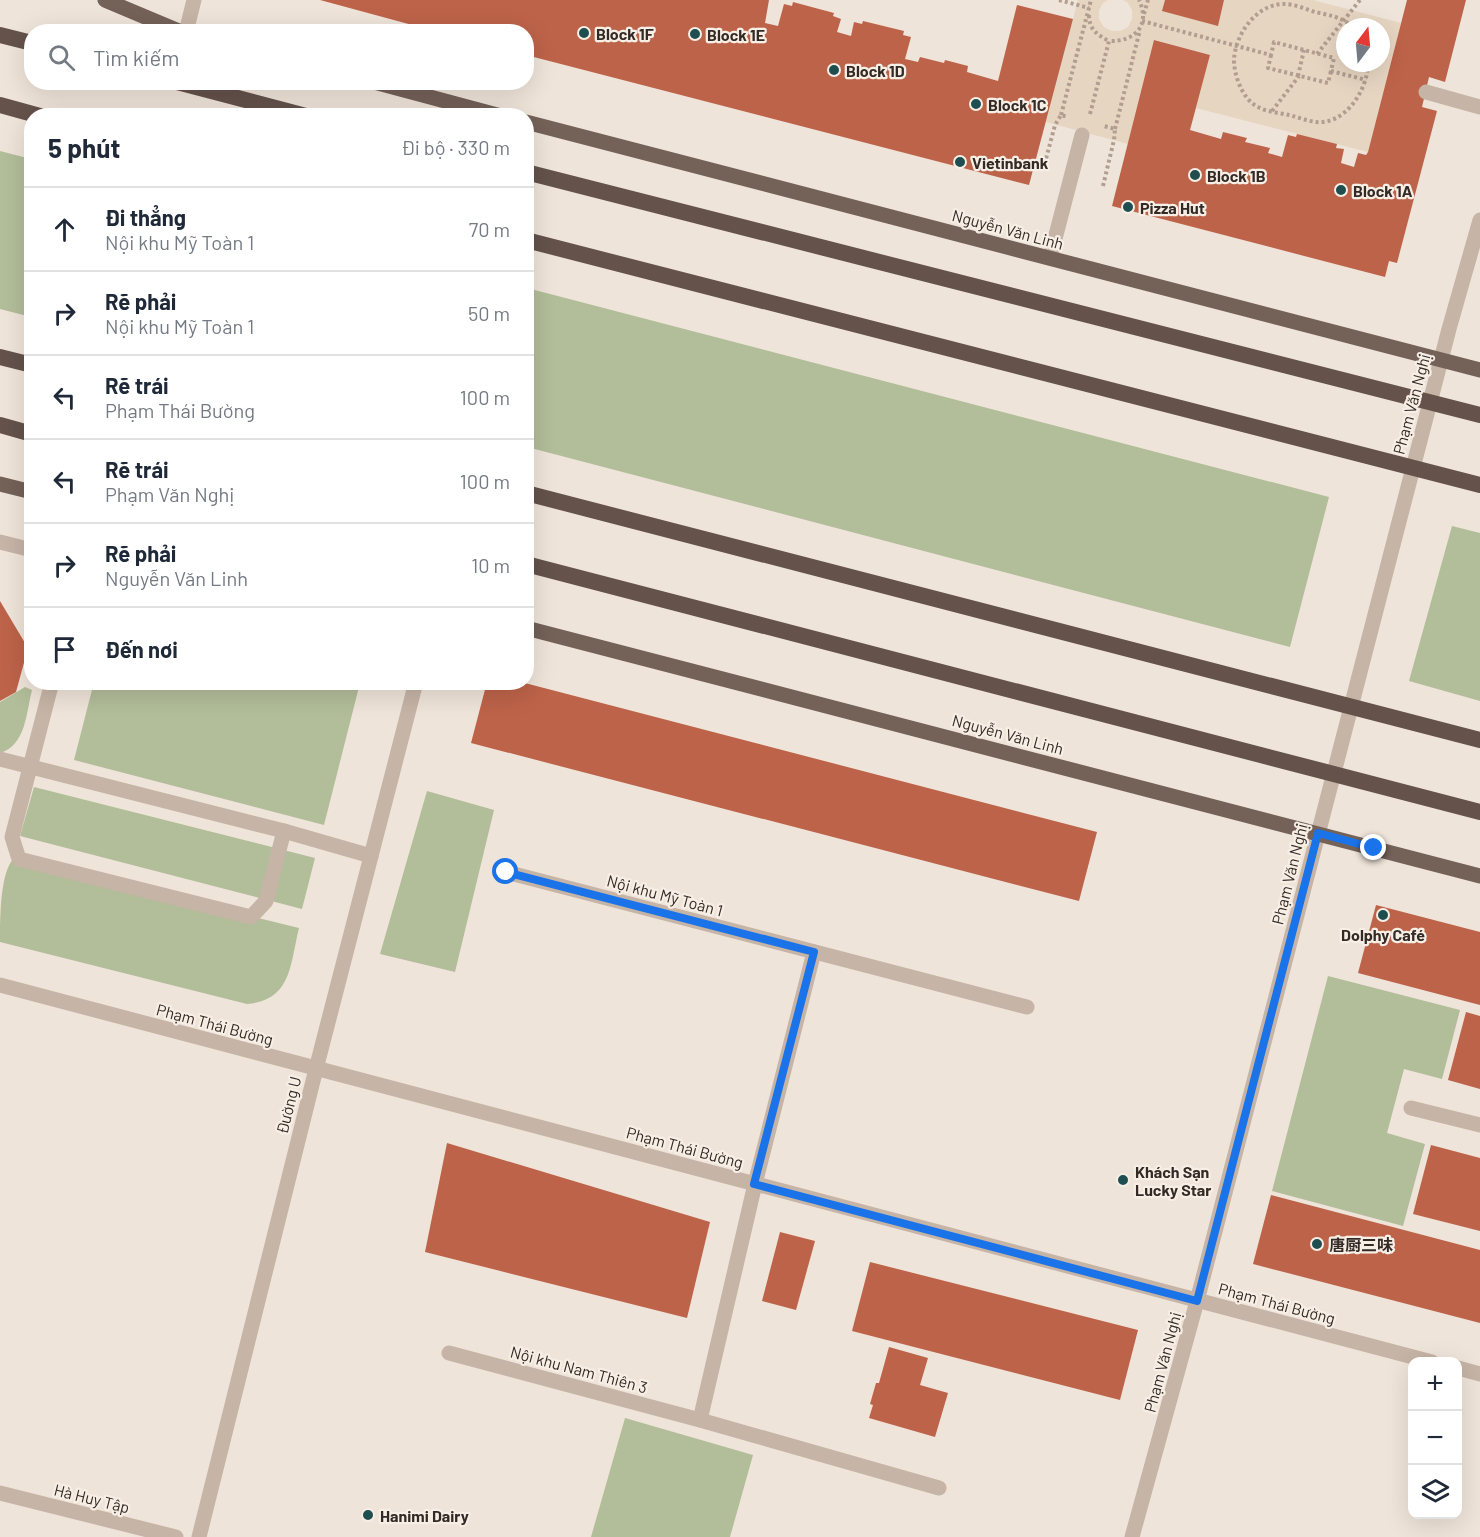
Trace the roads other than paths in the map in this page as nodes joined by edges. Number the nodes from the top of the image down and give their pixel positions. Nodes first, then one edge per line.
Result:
1 (105, 0) edge
2 (194, 0) edge
3 (162, 24) edge
4 (188, 24) edge
5 (0, 35) edge
6 (24, 41) edge
7 (205, 90) edge
8 (404, 90) edge
9 (1426, 92) dead end
10 (0, 105) edge
11 (1480, 106) edge
12 (275, 108) edge
13 (471, 108) edge
14 (24, 112) edge
15 (534, 124) edge
16 (1085, 129) road end
17 (534, 174) edge
18 (1480, 220) edge
19 (534, 242) edge
20 (1050, 258) junction
21 (0, 357) edge
22 (1442, 361) junction
23 (24, 363) edge
24 (1480, 370) edge
25 (1431, 402) junction
26 (1480, 415) edge
27 (0, 425) edge
28 (24, 432) edge
29 (1413, 468) junction
30 (0, 484) edge
31 (1480, 485) edge
32 (24, 490) edge
33 (534, 495) edge
34 (0, 542) edge
35 (24, 548) edge
36 (534, 566) edge
37 (534, 630) edge
38 (50, 690) edge
39 (414, 690) edge
40 (1352, 706) junction
41 (1480, 740) edge
42 (0, 759) edge
43 (30, 766) junction
44 (1334, 775) junction
45 (1480, 812) edge
46 (284, 831) junction
47 (1318, 833) junction
48 (371, 856) junction
49 (506, 872) dead end
50 (1480, 876) edge
51 (814, 952) junction
52 (0, 985) edge
53 (1027, 1007) dead end
54 (316, 1069) junction
55 (1411, 1108) dead end
56 (1480, 1125) edge
57 (754, 1184) junction
58 (1197, 1301) junction
59 (449, 1353) dead end
60 (1413, 1357) edge
61 (1462, 1369) edge
62 (1480, 1374) edge
63 (700, 1420) junction
64 (939, 1488) dead end
65 (0, 1493) edge
66 (176, 1537) edge
67 (199, 1537) edge
68 (1132, 1537) edge

1 - 3 main road
2 - 4 street
5 - 6 highway
7 - 12 highway
8 - 13 main road
9 - 11 street
10 - 14 highway
15 - 20 main road, Nguyễn Văn Linh
16 - 20 street
17 - 25 highway
18 - 22 street, Phạm Văn Nghị
19 - 29 highway
20 - 22 main road, Nguyễn Văn Linh
21 - 23 highway
22 - 24 main road, Nguyễn Văn Linh
22 - 25 street, Phạm Văn Nghị
25 - 26 highway
25 - 29 street, Phạm Văn Nghị
27 - 28 highway
29 - 31 highway
29 - 40 street, Phạm Văn Nghị
30 - 32 main road
33 - 40 highway
34 - 35 street
36 - 44 highway
37 - 47 main road, Nguyễn Văn Linh
38 - 43 street
39 - 48 street, Đường U
40 - 41 highway
40 - 44 street, Phạm Văn Nghị
42 - 43 street
43 - 46 street
43 - 46 street
44 - 45 highway
44 - 47 street, Phạm Văn Nghị
46 - 48 street
47 - 50 main road, Nguyễn Văn Linh
47 - 58 street, Phạm Văn Nghị
48 - 54 street, Đường U
49 - 51 street, Nội khu Mỹ Toàn 1
51 - 53 street, Nội khu Mỹ Toàn 1
51 - 57 street
52 - 54 street, Phạm Thái Bường
54 - 57 street, Phạm Thái Bường
54 - 67 street, Đường U
55 - 56 street
57 - 58 street, Phạm Thái Bường
57 - 63 street
58 - 60 street, Phạm Thái Bường
58 - 68 street, Phạm Văn Nghị
59 - 63 street, Nội khu Nam Thiên 3
61 - 62 street
63 - 64 street, Nội khu Nam Thiên 3
65 - 66 street, Hà Huy Tập

